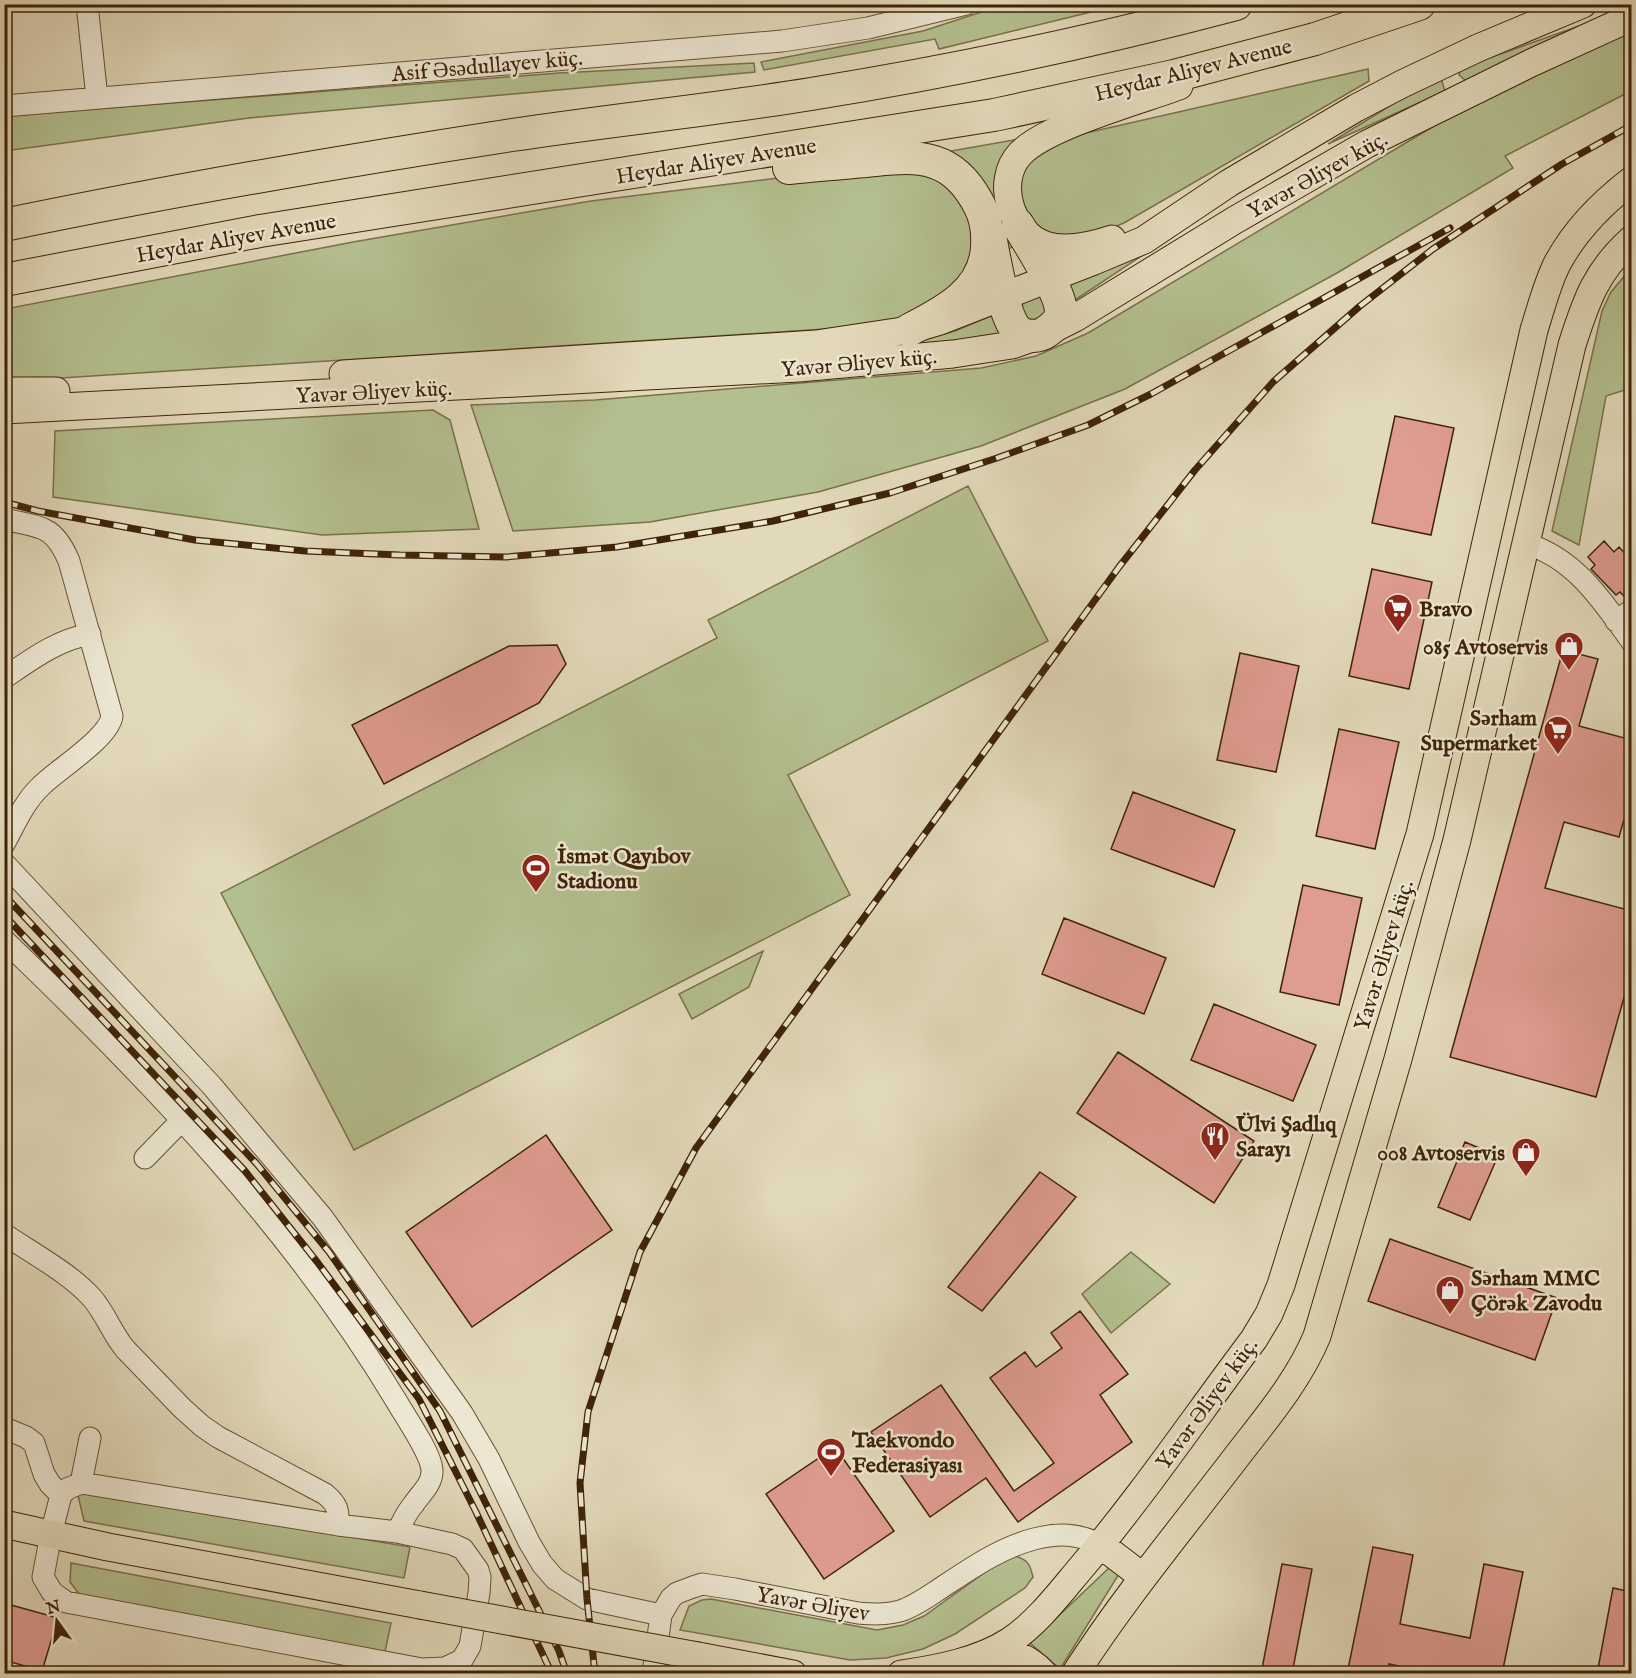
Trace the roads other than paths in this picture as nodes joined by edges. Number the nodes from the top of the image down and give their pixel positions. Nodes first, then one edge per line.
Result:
1 (87, 4) edge
2 (966, 4) edge
3 (1236, 4) edge
4 (1419, 4) edge
5 (1583, 4) edge
6 (1632, 17) edge
7 (1509, 34) junction
8 (1315, 39) junction
9 (1531, 63) junction
10 (97, 98) junction
11 (4, 106) edge
12 (1632, 180) edge
13 (1229, 183) junction
14 (495, 194) junction
15 (4, 225) edge
16 (1003, 228) junction
17 (1632, 239) edge
18 (1048, 278) junction
19 (4, 280) edge
20 (1004, 296) junction
21 (909, 330) junction
22 (1043, 334) junction
23 (4, 391) edge
24 (4, 410) edge
25 (4, 519) edge
26 (1527, 544) junction
27 (1624, 615) edge
28 (90, 634) junction
29 (1632, 642) edge
30 (4, 678) edge
31 (4, 844) edge
32 (4, 863) edge
33 (4, 940) edge
34 (181, 1121) junction
35 (146, 1158) dead end
36 (4, 1234) edge
37 (4, 1428) edge
38 (90, 1438) dead end
39 (81, 1483) junction
40 (61, 1495) junction
41 (4, 1524) edge
42 (338, 1525) junction
43 (397, 1532) junction
44 (4, 1534) edge
45 (51, 1534) junction
46 (1101, 1545) junction
47 (1143, 1577) junction
48 (661, 1615) junction
49 (983, 1654) junction
50 (653, 1674) edge
51 (793, 1674) edge
52 (901, 1674) edge
53 (956, 1674) edge
54 (1044, 1674) edge
55 (1075, 1674) edge

1 - 10 street
2 - 10 street, Asif Əsədullayev küç.
3 - 15 highway
4 - 8 highway, Heydar Aliyev Avenue
5 - 7 main road, Yavər Əliyev küç.
6 - 9 main road, Yavər Əliyev küç.
7 - 9 main road
7 - 13 main road, Yavər Əliyev küç.
8 - 14 highway, Heydar Aliyev Avenue
8 - 16 main road
9 - 22 main road, Yavər Əliyev küç.
10 - 11 street, Asif Əsədullayev küç.
12 - 46 main road, Yavər Əliyev küç.
13 - 16 main road
13 - 18 main road, Yavər Əliyev küç.
14 - 16 highway
14 - 19 highway, Heydar Aliyev Avenue
16 - 18 highway
16 - 20 highway
16 - 21 highway
17 - 26 main road, Yavər Əliyev küç.
18 - 20 main road, Yavər Əliyev küç.
18 - 22 highway
20 - 21 main road, Yavər Əliyev küç.
20 - 22 highway
21 - 23 main road, Yavər Əliyev küç.
22 - 24 main road, Yavər Əliyev küç.
25 - 28 street
26 - 27 street
26 - 47 main road, Yavər Əliyev küç.
27 - 29 street
28 - 30 street
28 - 31 street
32 - 48 street
33 - 34 street
34 - 35 street
34 - 43 street
36 - 42 street
37 - 40 street
38 - 39 street
39 - 40 street
39 - 42 street
40 - 45 street
41 - 45 main road
42 - 43 street
43 - 45 street
44 - 45 street
45 - 51 main road, bridge
46 - 47 main road
46 - 48 street, Yavər Əliyev
46 - 49 main road, Yavər Əliyev küç.
47 - 55 main road, Yavər Əliyev küç.
48 - 50 street
49 - 52 main road
49 - 53 main road
49 - 54 main road

